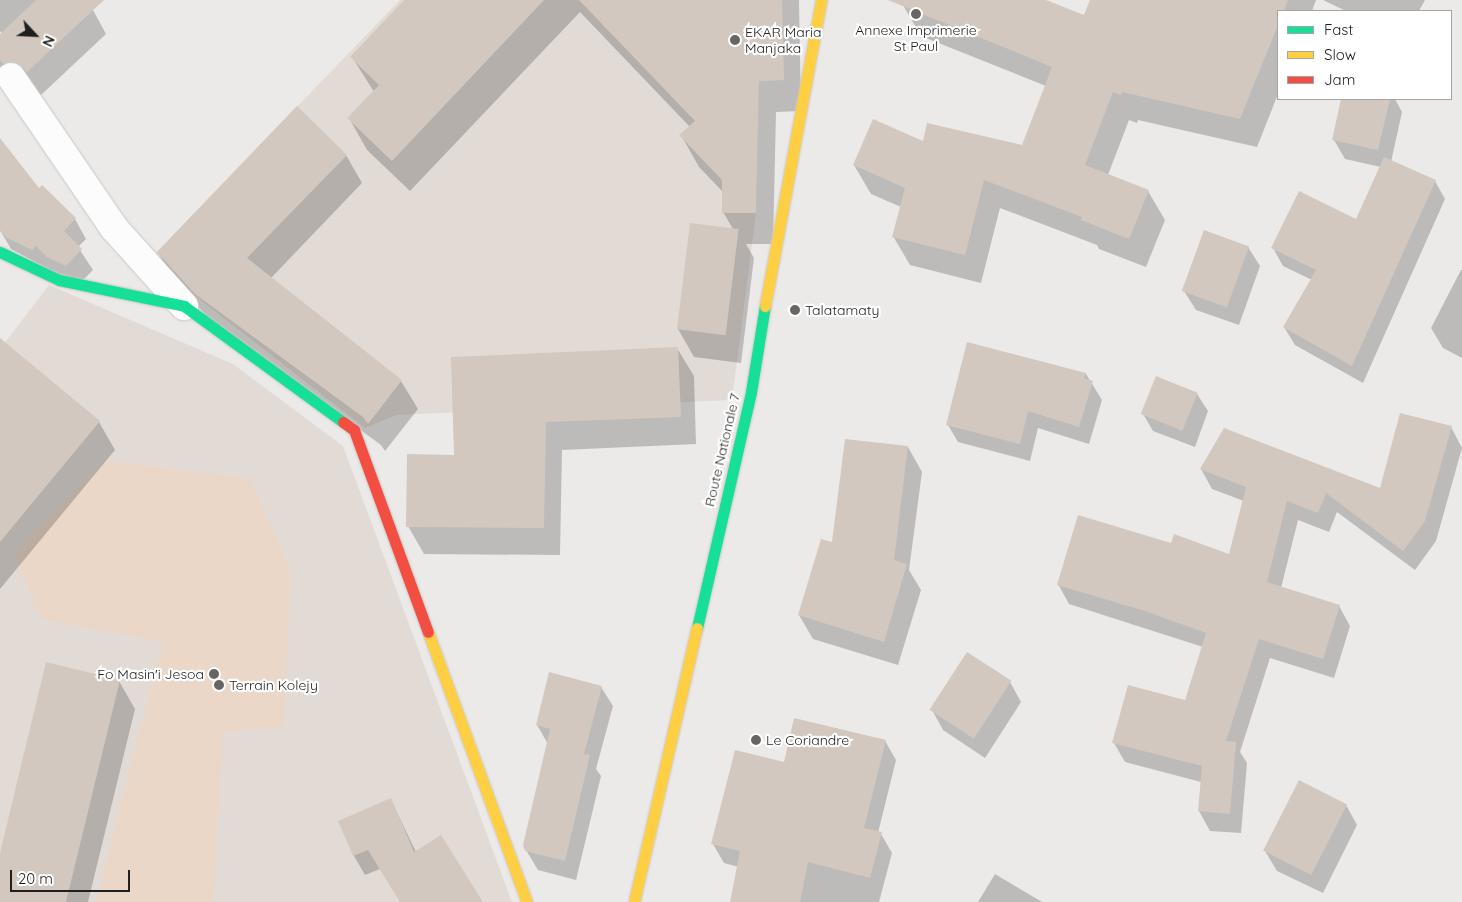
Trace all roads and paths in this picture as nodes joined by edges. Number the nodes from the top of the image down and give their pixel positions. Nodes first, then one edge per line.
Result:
1 (821, 0) edge
2 (11, 77) dead end
3 (0, 252) edge
4 (184, 306) junction
5 (528, 902) edge
6 (634, 902) edge

1 - 6 main road, Route Nationale 7
2 - 4 street
3 - 4 main road
4 - 5 main road

